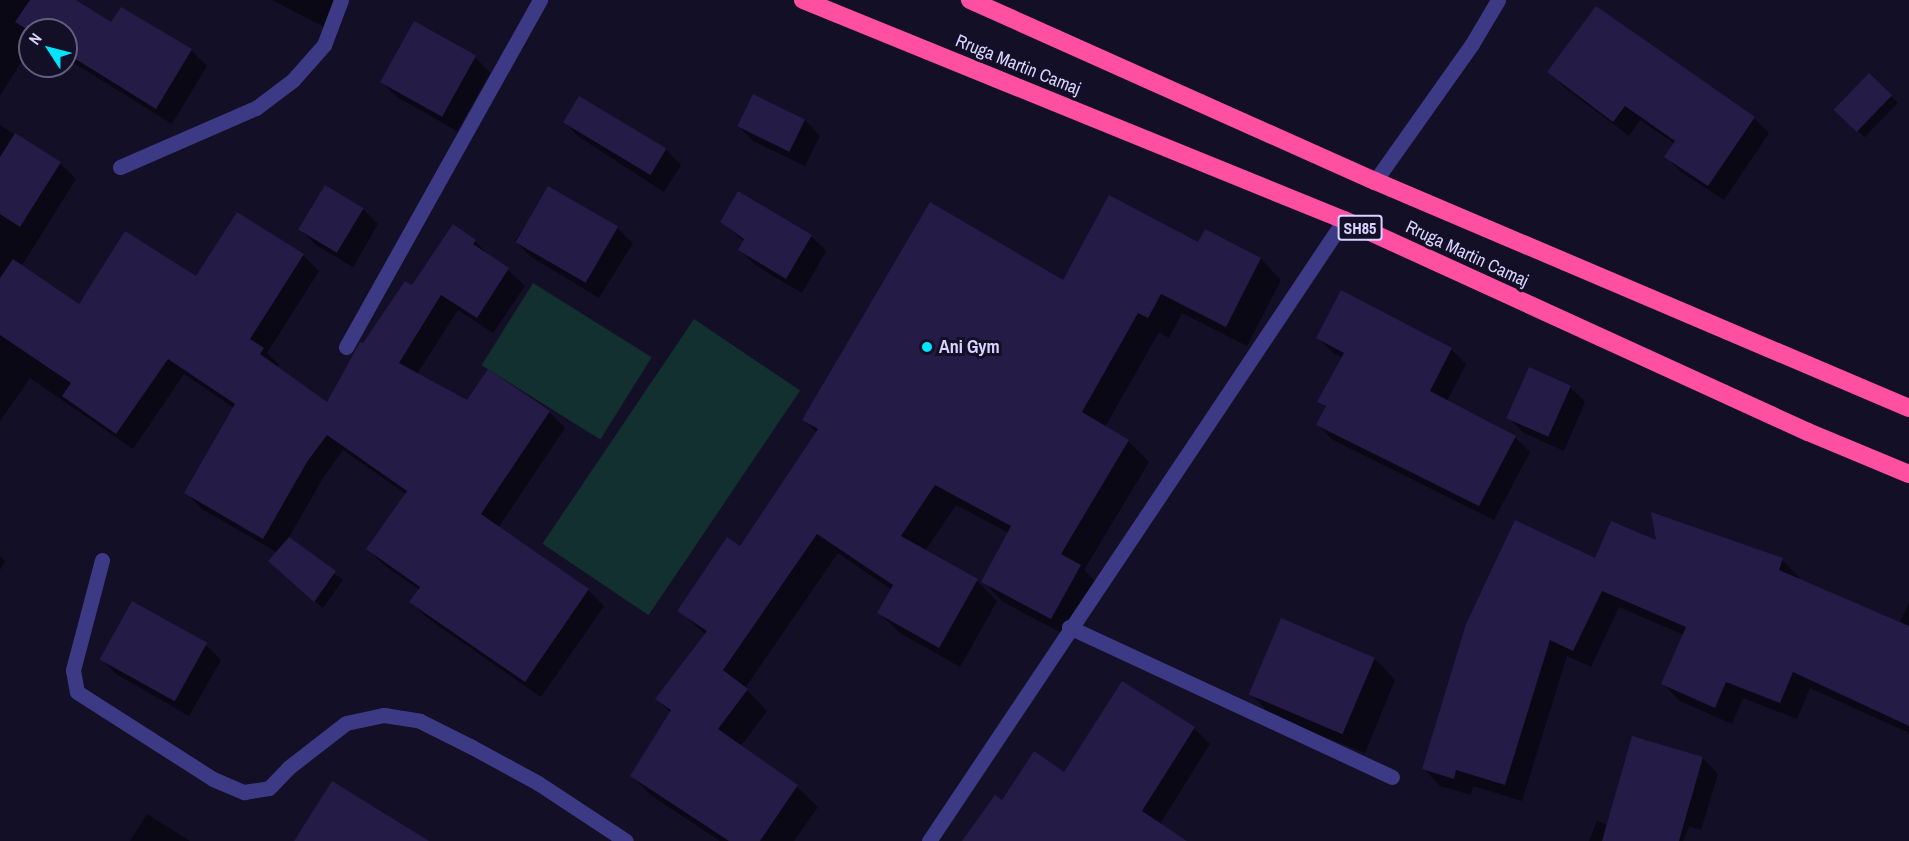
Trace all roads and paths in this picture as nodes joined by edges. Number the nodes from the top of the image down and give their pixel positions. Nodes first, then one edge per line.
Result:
1 (341, 0) edge
2 (540, 0) edge
3 (803, 0) edge
4 (970, 0) edge
5 (1498, 0) edge
6 (120, 167) dead end
7 (1375, 181) junction
8 (1344, 220) junction
9 (346, 348) dead end
10 (1909, 408) edge
11 (1909, 474) edge
12 (102, 560) dead end
13 (1069, 627) junction
14 (1392, 777) dead end
15 (626, 841) edge
16 (928, 841) edge

1 - 6 street
2 - 9 street
3 - 8 highway, Rruga Martin Camaj / SH85
4 - 7 highway, Rruga Martin Camaj
5 - 7 street
7 - 10 highway, Rruga Martin Camaj
8 - 11 highway, Rruga Martin Camaj / SH85
8 - 13 street
12 - 15 street
13 - 14 street
13 - 16 street

